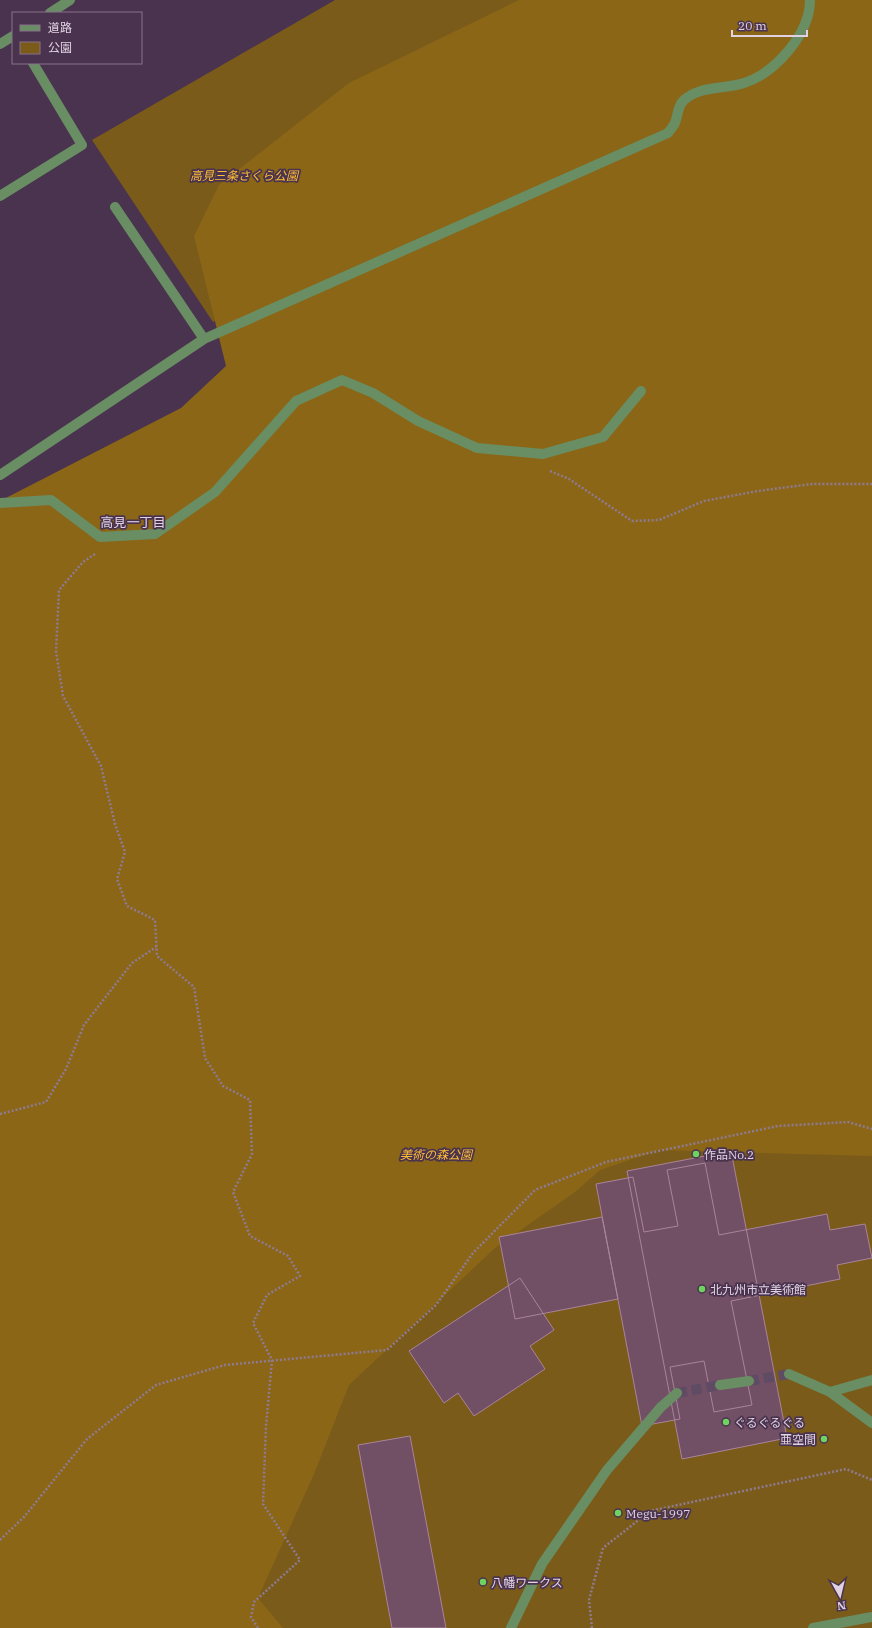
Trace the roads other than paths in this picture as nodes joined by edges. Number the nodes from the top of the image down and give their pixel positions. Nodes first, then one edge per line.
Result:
1 (70, 0) edge
2 (810, 0) edge
3 (52, 12) edge
4 (12, 37) edge
5 (0, 44) edge
6 (34, 64) edge
7 (0, 196) edge
8 (115, 207) dead end
9 (204, 339) junction
10 (641, 391) dead end
11 (0, 475) edge
12 (0, 502) edge
13 (789, 1374) tunnel mouth
14 (872, 1380) edge
15 (749, 1381) tunnel mouth
16 (720, 1385) tunnel mouth
17 (830, 1392) junction
18 (677, 1393) tunnel mouth
19 (870, 1418) edge
20 (872, 1617) edge
21 (511, 1628) edge
22 (813, 1628) edge

1 - 3 street
2 - 9 street
4 - 5 street
6 - 7 street
8 - 9 street
9 - 11 street
10 - 12 street
13 - 17 street
14 - 17 street
15 - 16 street
17 - 19 street
18 - 21 street
20 - 22 street

